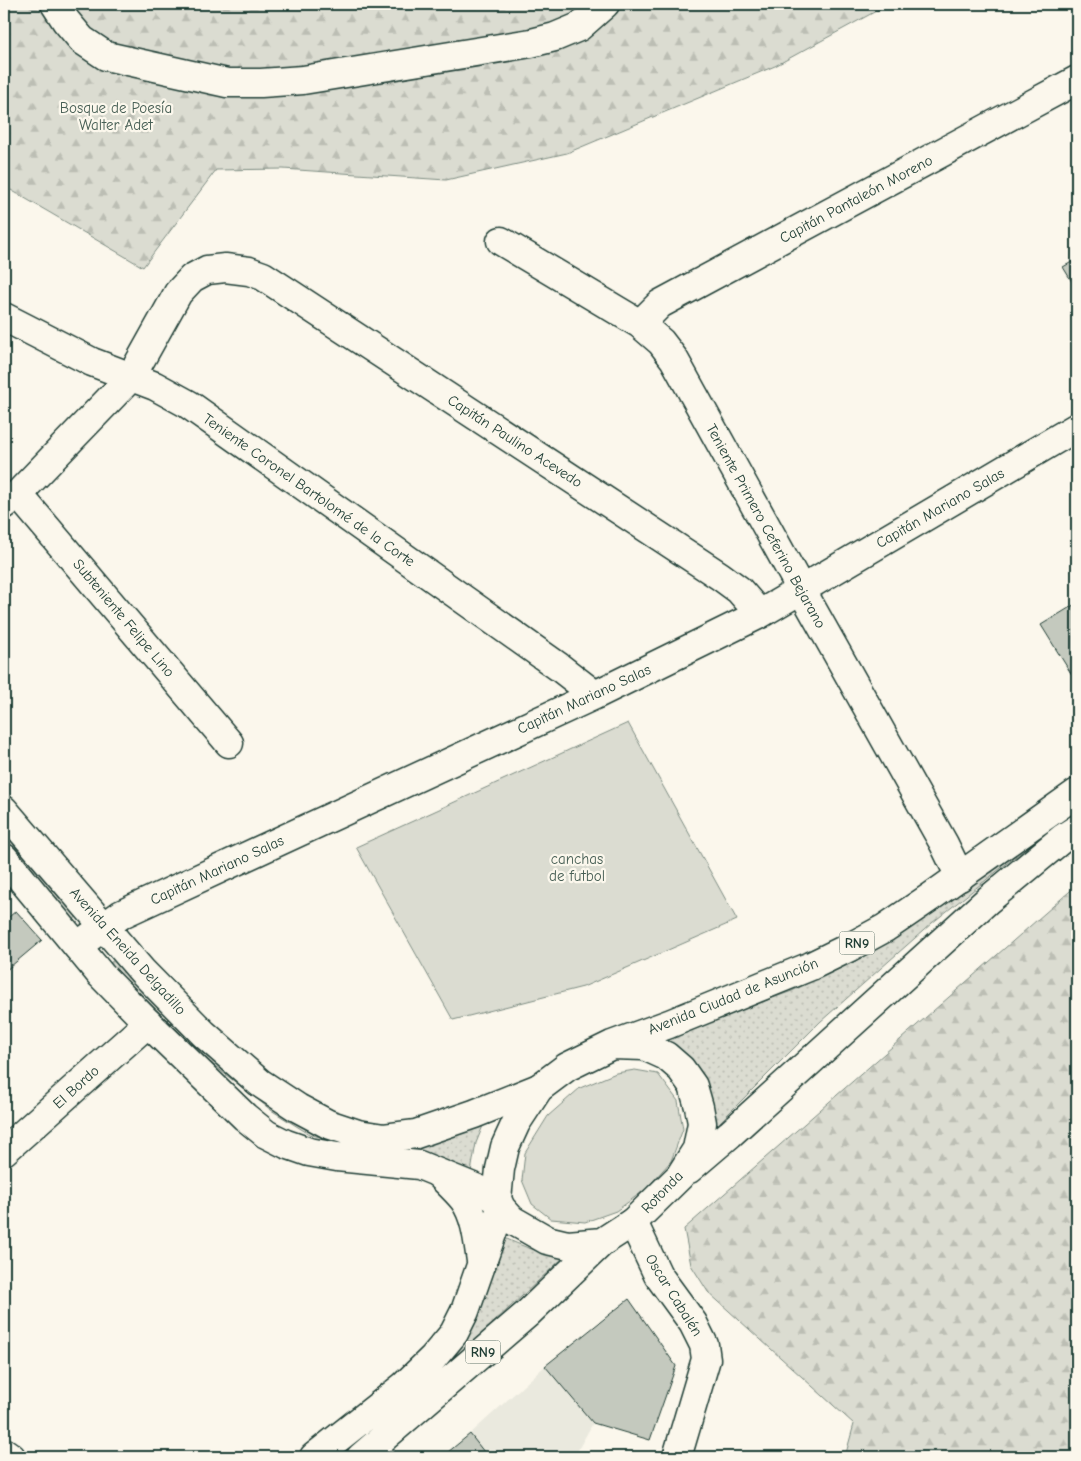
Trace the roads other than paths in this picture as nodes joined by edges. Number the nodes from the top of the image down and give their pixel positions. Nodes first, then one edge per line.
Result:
1 (55, 4) edge
2 (605, 4) edge
3 (1077, 80) edge
4 (501, 241) dead end
5 (4, 317) edge
6 (640, 324) junction
7 (131, 377) junction
8 (1077, 427) edge
9 (11, 499) edge
10 (802, 591) junction
11 (760, 614) junction
12 (595, 695) junction
13 (229, 743) dead end
14 (1077, 794) edge
15 (4, 810) edge
16 (1077, 828) edge
17 (4, 858) edge
18 (960, 877) junction
19 (104, 926) junction
20 (77, 946) junction
21 (148, 1024) junction
22 (612, 1045) junction
23 (539, 1088) junction
24 (4, 1151) edge
25 (439, 1174) junction
26 (680, 1176) junction
27 (499, 1203) junction
28 (633, 1222) junction
29 (602, 1242) junction
30 (481, 1263) junction
31 (4, 1452) edge
32 (11, 1457) edge
33 (314, 1457) edge
34 (361, 1457) edge
35 (677, 1457) edge

1 - 2 main road
3 - 6 main road, Capitán Pantaleón Moreno
4 - 6 main road, Teniente Primero Ceferino Bejarano
5 - 7 main road, Teniente Coronel Bartolomé de la Corte
6 - 10 main road, Teniente Primero Ceferino Bejarano
7 - 9 main road, Capitán Paulino Acevedo
7 - 11 main road, Capitán Paulino Acevedo
7 - 12 main road, Teniente Coronel Bartolomé de la Corte
8 - 10 main road, Capitán Mariano Salas
9 - 13 main road, Subteniente Felipe Lino
10 - 11 main road, Capitán Mariano Salas
10 - 18 main road, Teniente Primero Ceferino Bejarano
11 - 12 main road, Capitán Mariano Salas
12 - 19 main road, Capitán Mariano Salas
14 - 18 main road, Avenida Ciudad de Asunción / RN9
15 - 19 main road, Avenida Eneida Delgadillo
16 - 26 main road, RN9
17 - 20 main road
18 - 22 main road, Avenida Ciudad de Asunción / RN9
19 - 20 main road, Capitán Mariano Salas
19 - 23 main road, Avenida Eneida Delgadillo
20 - 21 main road
21 - 24 main road, El Bordo
21 - 25 main road
22 - 23 main road, Rotonda / RN9
22 - 26 main road, Rotonda / RN9
23 - 27 main road, Rotonda / RN9
25 - 27 main road
25 - 30 main road
26 - 28 main road, Rotonda / RN9
27 - 29 main road, Rotonda / RN9
27 - 30 main road, RN9
28 - 29 main road, Rotonda / RN9
28 - 35 main road, Oscar Cabalén
29 - 34 main road, RN9
30 - 33 main road, RN9
31 - 32 main road

